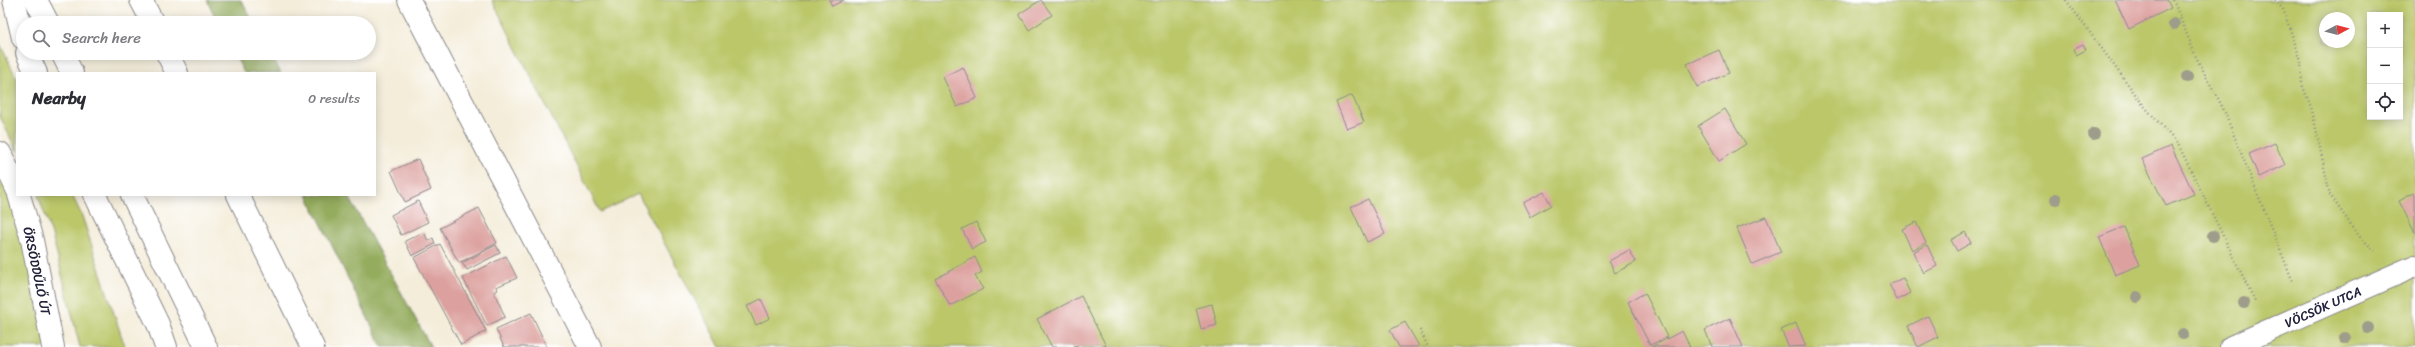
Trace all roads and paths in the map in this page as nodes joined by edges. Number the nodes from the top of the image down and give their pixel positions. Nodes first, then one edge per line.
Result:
1 (14, 0) edge
2 (36, 0) edge
3 (141, 0) edge
4 (409, 0) edge
5 (2066, 0) edge
6 (2172, 0) edge
7 (2275, 0) edge
8 (18, 16) edge
9 (44, 16) edge
10 (149, 16) edge
11 (30, 60) edge
12 (66, 60) edge
13 (171, 60) edge
14 (36, 72) edge
15 (72, 72) edge
16 (177, 72) edge
17 (0, 152) edge
18 (16, 187) edge
19 (19, 196) edge
20 (95, 196) edge
21 (132, 196) edge
22 (238, 196) edge
23 (2415, 266) edge
24 (2388, 278) junction
25 (2293, 282) dead end
26 (1420, 330) dead end
27 (2270, 330) junction
28 (53, 347) edge
29 (166, 347) edge
30 (206, 347) edge
31 (313, 347) edge
32 (590, 347) edge
33 (1428, 347) edge
34 (2231, 347) edge

1 - 8 street
2 - 9 street
3 - 10 street
4 - 32 street
5 - 27 path
6 - 25 path
7 - 24 path
11 - 14 street
12 - 15 street
13 - 16 street
17 - 18 street
19 - 28 street, ÖRSÖDDŰLŐ ÚT
20 - 29 street
21 - 30 street
22 - 31 street
23 - 24 street, VÖCSÖK UTCA
24 - 27 street, VÖCSÖK UTCA
26 - 33 path
27 - 34 street, VÖCSÖK UTCA

